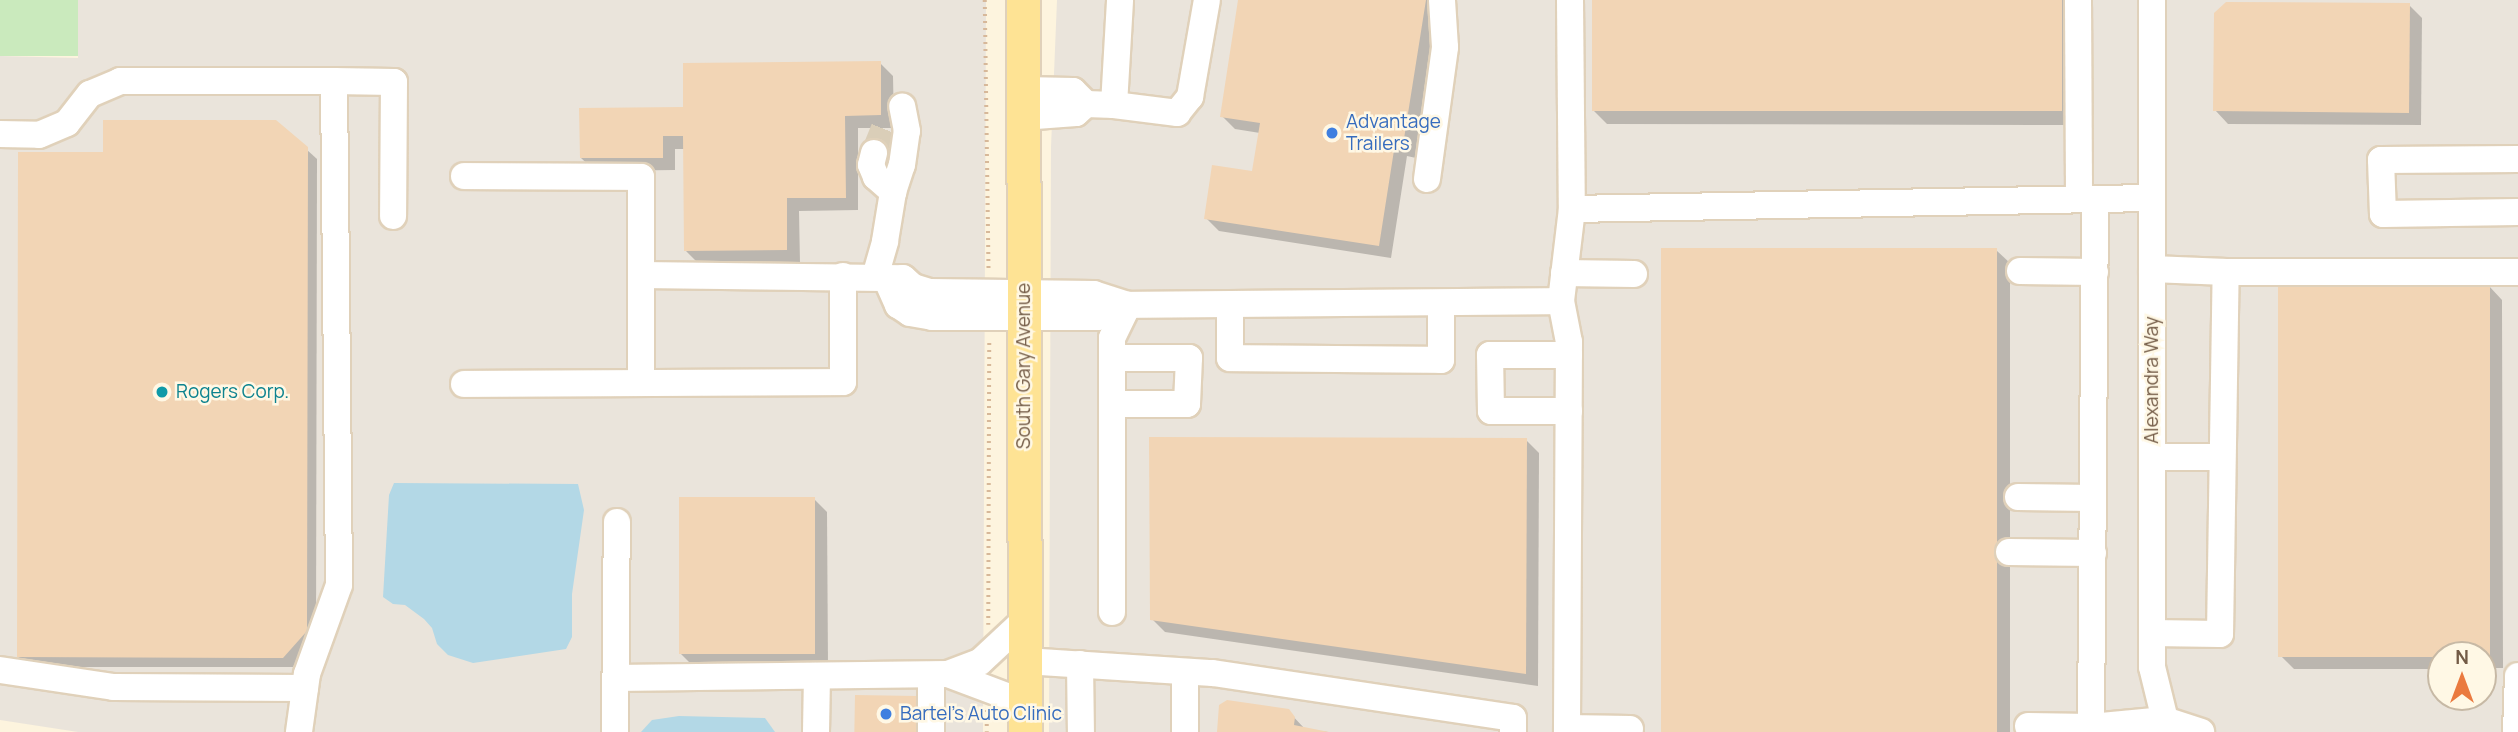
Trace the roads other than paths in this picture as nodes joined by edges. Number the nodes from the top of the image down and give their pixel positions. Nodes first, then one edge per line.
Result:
1 (1023, 0) edge
2 (1120, 0) edge
3 (1207, 0) edge
4 (1441, 0) edge
5 (1570, 0) edge
6 (2078, 0) edge
7 (2152, 0) edge
8 (334, 81) junction
9 (1022, 103) junction
10 (1114, 105) junction
11 (893, 116) dead end
12 (0, 134) edge
13 (874, 153) tunnel mouth
14 (2518, 159) edge
15 (464, 176) dead end
16 (1427, 179) dead end
17 (893, 192) junction
18 (2152, 198) junction
19 (2087, 199) junction
20 (1572, 209) junction
21 (2518, 212) edge
22 (393, 216) dead end
23 (2152, 269) junction
24 (2020, 271) dead end
25 (2095, 272) junction
26 (2227, 272) junction
27 (2518, 272) edge
28 (1564, 273) junction
29 (1634, 274) dead end
30 (641, 275) junction
31 (843, 276) junction
32 (880, 277) junction
33 (1561, 301) junction
34 (1441, 303) junction
35 (1024, 305) junction
36 (1128, 305) junction
37 (1230, 306) junction
38 (1569, 355) junction
39 (1112, 358) junction
40 (641, 383) junction
41 (464, 384) dead end
42 (1112, 404) junction
43 (1569, 411) junction
44 (2152, 457) junction
45 (2221, 457) junction
46 (2018, 498) dead end
47 (2093, 498) junction
48 (617, 522) dead end
49 (2009, 552) dead end
50 (2093, 553) junction
51 (1112, 612) dead end
52 (1025, 620) junction
53 (2152, 633) junction
54 (1025, 661) junction
55 (1080, 664) junction
56 (0, 670) edge
57 (1185, 671) junction
58 (939, 674) junction
59 (817, 676) junction
60 (2518, 676) edge
61 (615, 678) junction
62 (305, 688) junction
63 (1025, 717) edge
64 (2165, 720) junction
65 (2028, 726) dead end
66 (1630, 729) dead end
67 (1567, 730) edge
68 (2091, 730) edge
69 (299, 732) edge
70 (615, 732) edge
71 (816, 732) edge
72 (931, 732) edge
73 (1081, 732) edge
74 (1185, 732) edge
75 (1513, 732) edge
76 (2201, 732) edge
77 (2516, 732) edge

1 - 9 main road, South Gary Avenue
2 - 10 street
3 - 10 street
4 - 16 street
5 - 20 street
6 - 19 street
7 - 18 street, Alexandra Way
8 - 12 street
8 - 22 street
8 - 62 street
9 - 10 street
9 - 35 main road, South Gary Avenue
11 - 17 street
13 - 17 street
14 - 21 street
15 - 30 street
17 - 32 street
18 - 19 street
18 - 23 street, Alexandra Way
19 - 20 street
19 - 25 street
20 - 28 street
23 - 26 street
23 - 44 street, Alexandra Way
24 - 25 street
25 - 47 street
26 - 27 street
26 - 45 street
28 - 29 street
28 - 33 street
30 - 31 street
30 - 40 street
31 - 32 street
31 - 40 street
32 - 35 street
33 - 34 street
33 - 38 street
34 - 37 street
34 - 37 street
35 - 36 street
35 - 52 main road, South Gary Avenue
36 - 37 street
36 - 39 street
38 - 43 street
38 - 43 street
39 - 42 street
39 - 42 street
40 - 41 street
42 - 51 street
43 - 67 street
44 - 45 street
44 - 53 street, Alexandra Way
45 - 53 street
46 - 47 street
47 - 50 street
48 - 61 street
49 - 50 street
50 - 68 street
52 - 54 main road, South Gary Avenue
52 - 58 street
53 - 64 street, Alexandra Way
54 - 55 street
54 - 63 main road, South Gary Avenue
55 - 57 street
55 - 73 street
56 - 62 street
57 - 74 street
57 - 75 street
58 - 59 street
58 - 63 street
58 - 72 street
59 - 61 street
59 - 71 street
60 - 77 street
61 - 70 street
62 - 69 street
64 - 68 street
64 - 76 street
65 - 68 street
66 - 67 street

